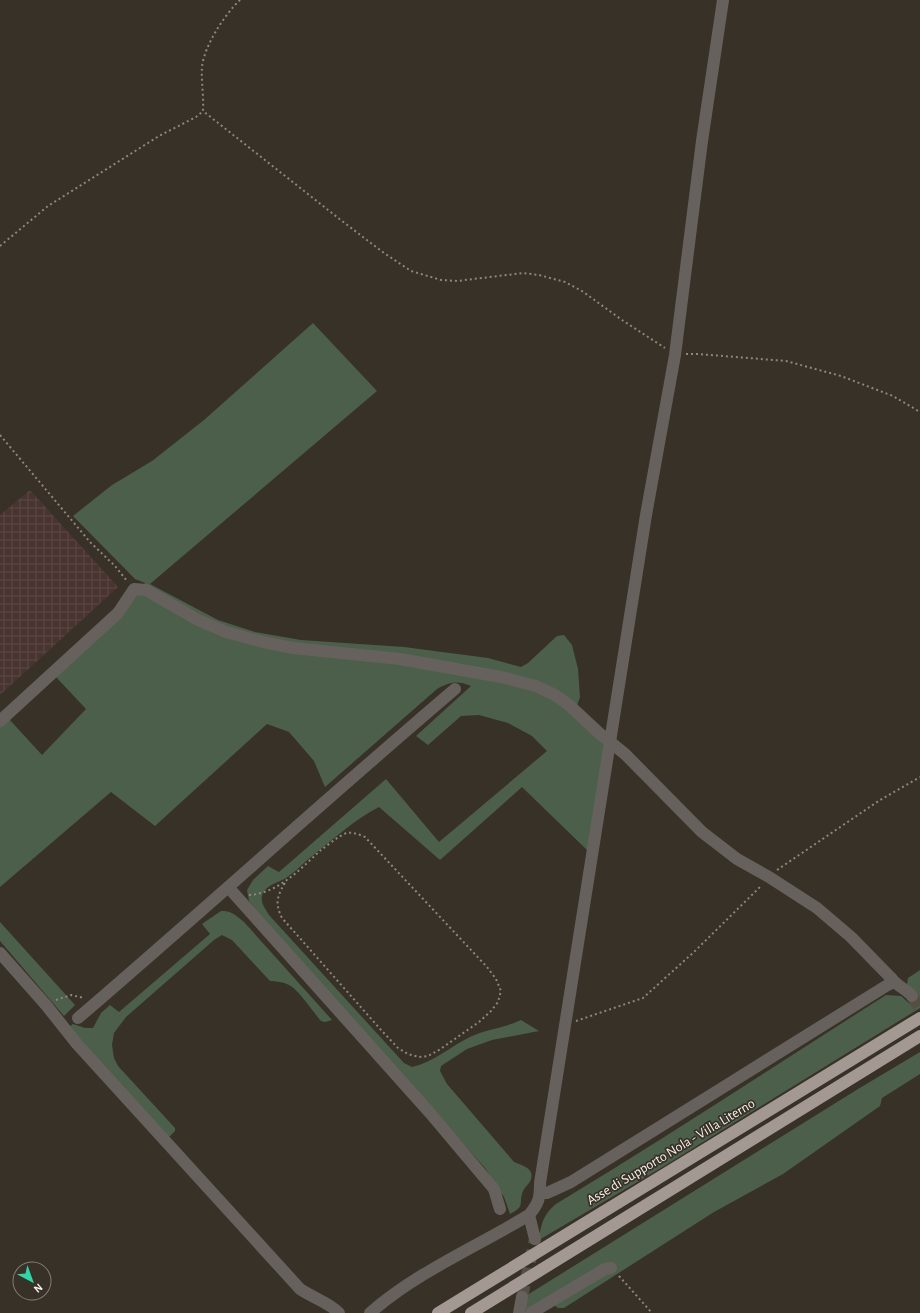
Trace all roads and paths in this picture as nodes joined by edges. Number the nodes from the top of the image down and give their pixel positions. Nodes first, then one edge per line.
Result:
1 (240, 0) edge
2 (723, 0) edge
3 (203, 111) junction
4 (0, 246) edge
5 (675, 355) junction
6 (920, 411) edge
7 (0, 435) edge
8 (134, 589) junction
9 (455, 689) dead end
10 (0, 721) edge
11 (610, 741) junction
12 (920, 777) edge
13 (769, 876) junction
14 (286, 881) junction
15 (232, 891) junction
16 (0, 953) edge
17 (892, 979) junction
18 (912, 996) tunnel mouth
19 (97, 1001) junction
20 (46, 1005) junction
21 (78, 1018) dead end
22 (920, 1018) edge
23 (565, 1024) junction
24 (920, 1036) edge
25 (540, 1193) junction
26 (500, 1209) dead end
27 (529, 1215) junction
28 (535, 1239) tunnel mouth
29 (611, 1268) joint
30 (522, 1297) tunnel mouth
31 (339, 1313) edge
32 (370, 1313) edge
33 (438, 1313) edge
34 (471, 1313) edge
35 (519, 1313) edge
36 (531, 1313) edge
37 (652, 1313) edge

1 - 3 path
2 - 5 street
3 - 4 path
3 - 5 path
5 - 6 path
5 - 11 street
7 - 8 path
8 - 10 street
8 - 11 street
9 - 15 street
11 - 13 street
11 - 23 street
12 - 13 path
13 - 17 street
13 - 23 path
14 - 14 path
14 - 15 path
15 - 19 street
15 - 26 street
16 - 20 street
17 - 18 street
17 - 25 street
19 - 20 path
19 - 21 street
20 - 31 street
22 - 33 highway, Asse di Supporto Nola - Villa Literno
23 - 25 street
24 - 34 highway
25 - 27 street
27 - 28 street
27 - 32 street
29 - 36 street
29 - 37 path
30 - 35 street

